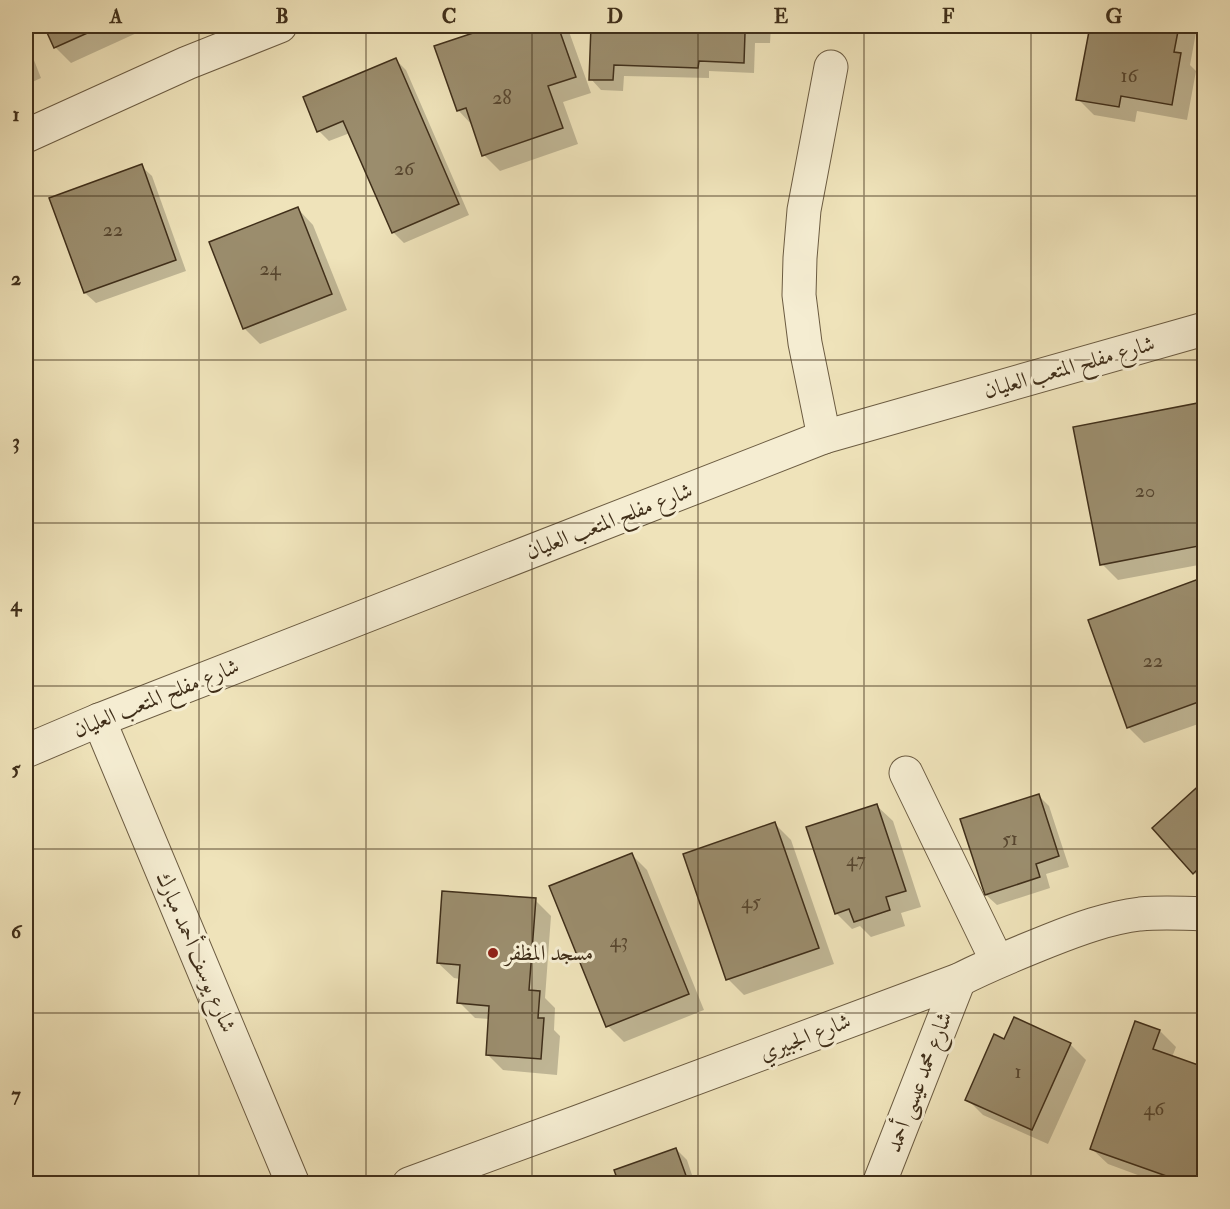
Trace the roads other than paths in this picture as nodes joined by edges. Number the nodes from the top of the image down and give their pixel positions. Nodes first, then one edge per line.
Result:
1 (280, 26) edge
2 (831, 67) dead end
3 (26, 136) edge
4 (1204, 328) edge
5 (824, 437) junction
6 (99, 720) junction
7 (26, 751) edge
8 (906, 773) dead end
9 (1204, 914) edge
10 (997, 961) junction
11 (959, 980) junction
12 (293, 1184) edge
13 (409, 1184) edge
14 (879, 1184) edge

1 - 3 street
2 - 5 street
4 - 5 street, شارع مفلح المتعب العليان
5 - 6 street, شارع مفلح المتعب العليان
6 - 7 street, شارع مفلح المتعب العليان
6 - 12 street, شارع يوسف أحمد مبارك
8 - 10 street
9 - 10 street, شارع الجبيري
10 - 11 street, شارع الجبيري
11 - 13 street, شارع الجبيري
11 - 14 street, شارع محمد عيسى أحمد

